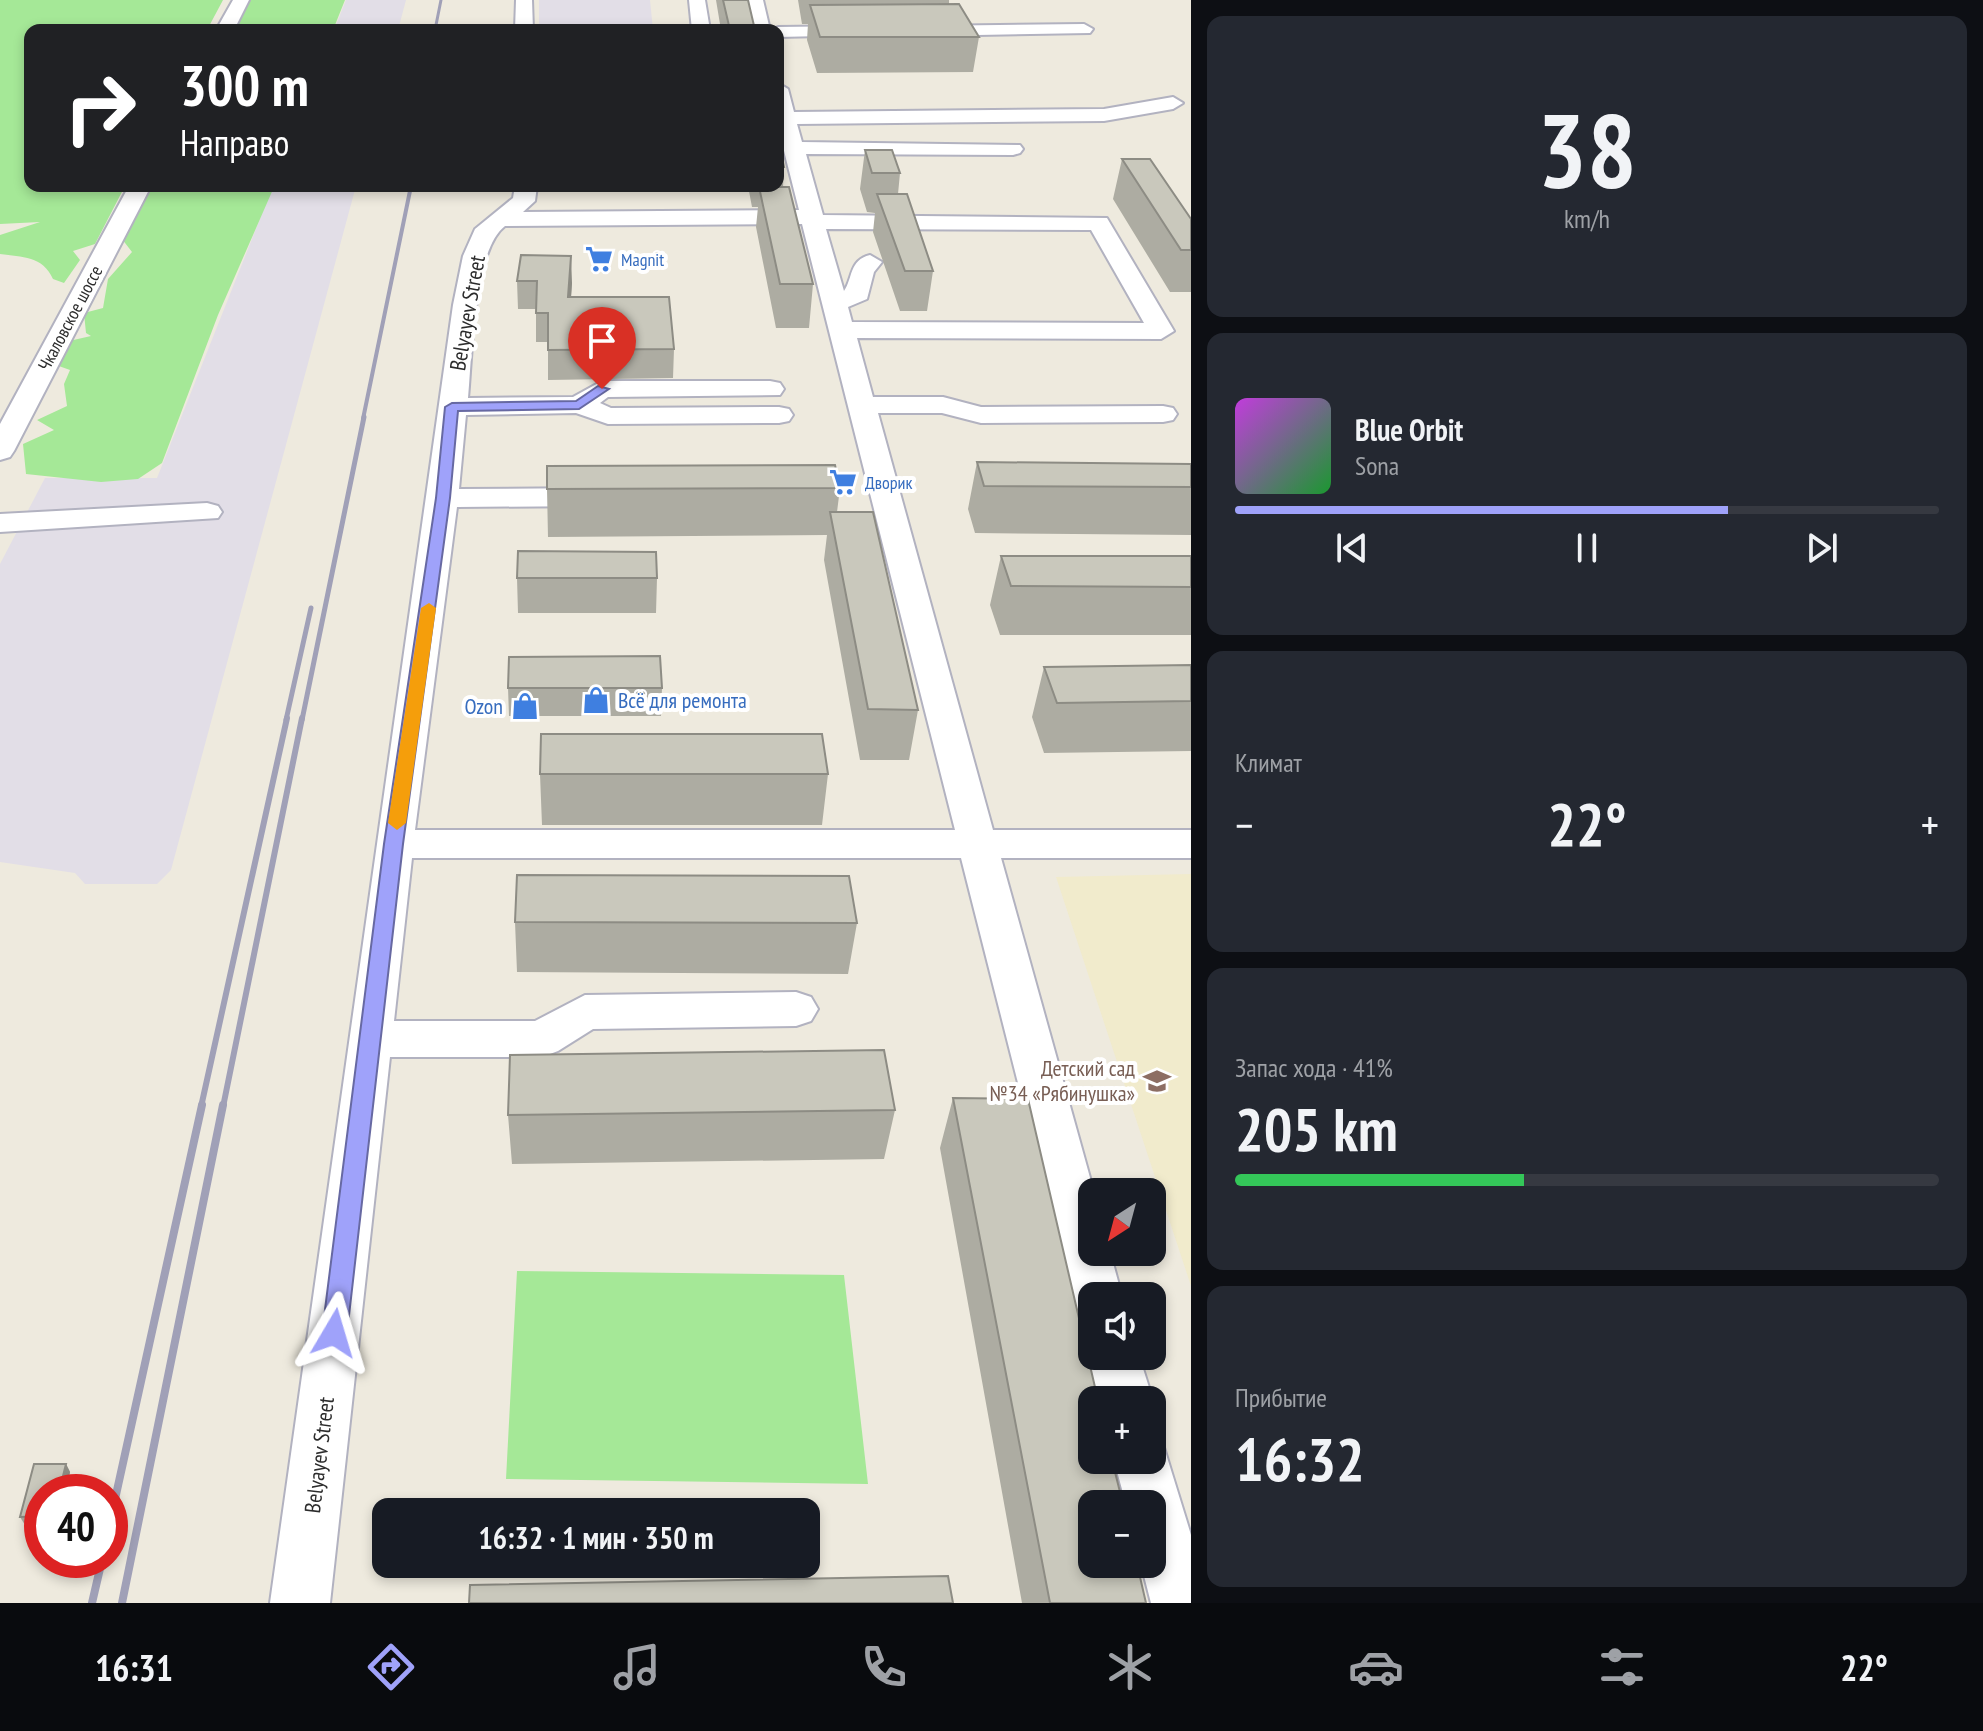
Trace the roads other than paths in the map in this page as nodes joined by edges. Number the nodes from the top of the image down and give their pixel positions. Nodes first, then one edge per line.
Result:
1 (241, 0) edge
2 (524, 0) edge
3 (697, 0) edge
4 (755, 0) edge
5 (228, 24) edge
6 (524, 24) edge
7 (700, 24) edge
8 (760, 24) edge
9 (1084, 29) dead end
10 (784, 32) edge
11 (1173, 103) dead end
12 (784, 118) edge
13 (784, 123) edge
14 (794, 148) junction
15 (1013, 149) dead end
16 (137, 192) edge
17 (515, 202) edge
18 (814, 220) junction
19 (870, 262) dead end
20 (839, 316) junction
21 (1145, 388) dead end
22 (774, 402) dead end
23 (863, 405) junction
24 (943, 405) junction
25 (452, 407) junction
26 (1163, 414) dead end
27 (0, 451) edge
28 (627, 497) edge
29 (443, 498) junction
30 (207, 512) dead end
31 (0, 523) edge
32 (394, 844) junction
33 (1191, 844) edge
34 (975, 846) junction
35 (796, 1009) dead end
36 (372, 1039) junction
37 (542, 1039) junction
38 (583, 1064) edge
39 (1093, 1282) edge
40 (1146, 1474) edge
41 (300, 1603) edge
42 (1181, 1603) edge

1 - 5 street
2 - 6 street
3 - 7 street
4 - 8 street
9 - 10 street
11 - 12 street
13 - 14 street
14 - 15 street
14 - 18 street
16 - 27 street, Чкаловское шоссе
17 - 18 street
17 - 25 street, Belyayev Street
18 - 20 street
18 - 20 street
19 - 20 street
20 - 23 street
21 - 24 street
22 - 25 street
23 - 24 street
23 - 34 street
24 - 26 street
25 - 29 street, Belyayev Street
28 - 29 street
29 - 32 street, Belyayev Street
30 - 31 street
32 - 34 street
32 - 36 street, Belyayev Street
33 - 34 street
34 - 39 street
35 - 37 street
36 - 37 street
36 - 41 street, Belyayev Street
37 - 38 street
40 - 42 street

